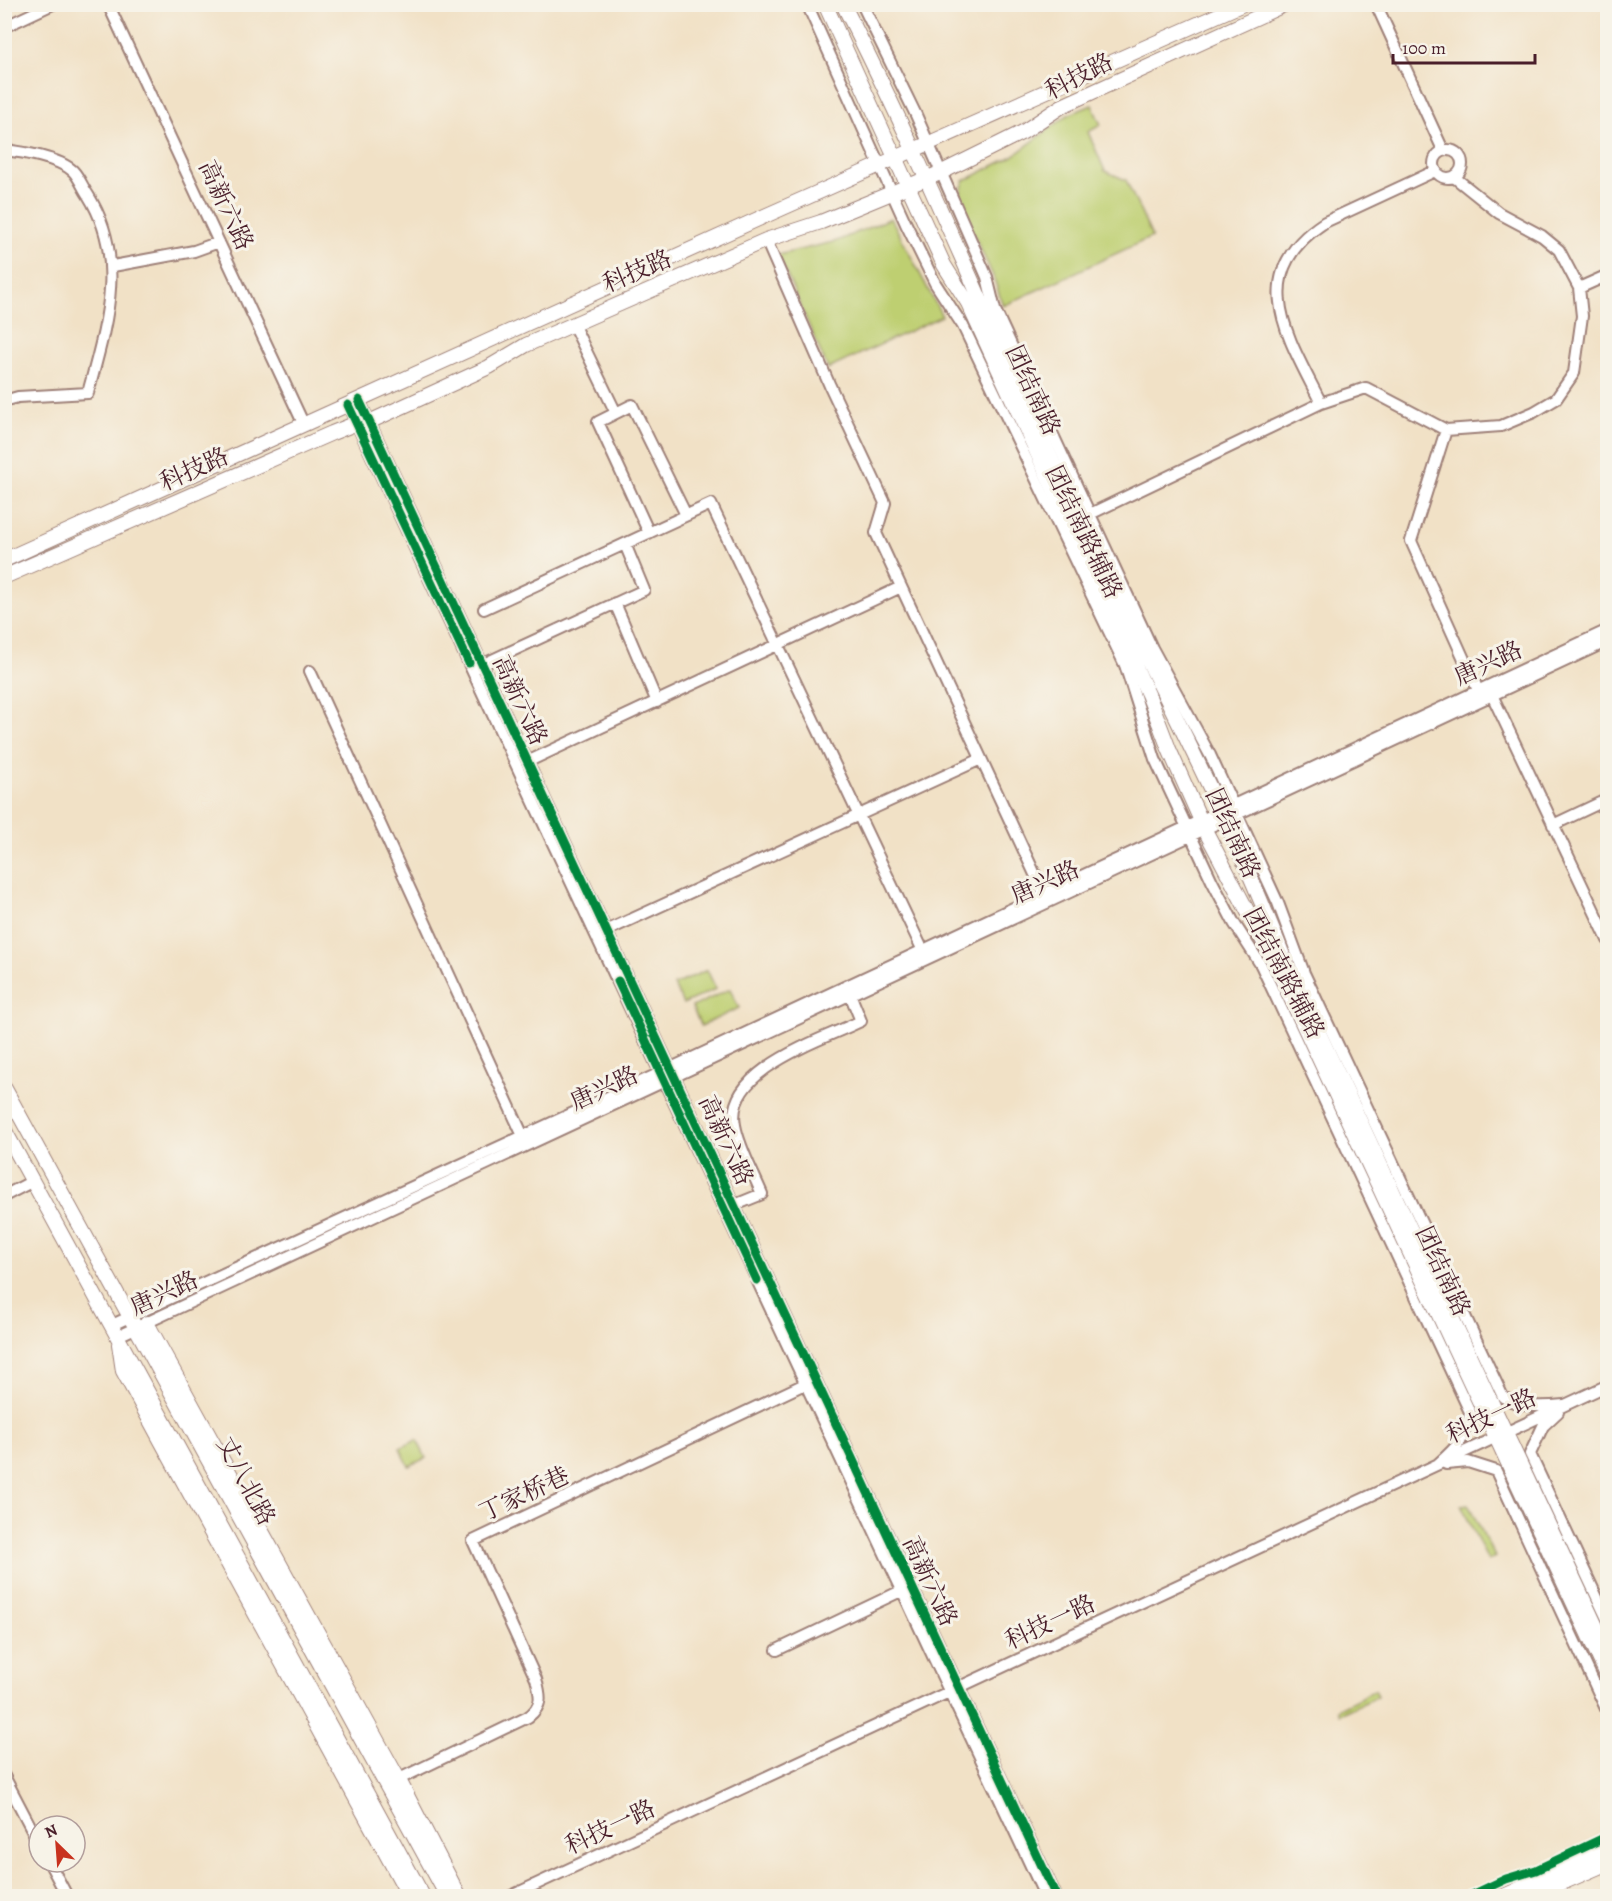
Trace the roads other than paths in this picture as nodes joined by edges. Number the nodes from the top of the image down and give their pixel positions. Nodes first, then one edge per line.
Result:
1 (52, 4) edge
2 (108, 4) edge
3 (807, 4) edge
4 (825, 4) edge
5 (843, 4) edge
6 (862, 4) edge
7 (1243, 4) edge
8 (1286, 4) edge
9 (1376, 4) edge
10 (4, 27) edge
11 (928, 144) junction
12 (4, 150) edge
13 (914, 150) junction
14 (1443, 150) junction
15 (895, 159) junction
16 (880, 166) junction
17 (1435, 171) junction
18 (934, 176) junction
19 (1454, 177) junction
20 (908, 188) junction
21 (892, 194) junction
22 (766, 240) junction
23 (219, 242) junction
24 (113, 266) junction
25 (1608, 275) edge
26 (1579, 288) junction
27 (573, 324) junction
28 (4, 401) edge
29 (354, 403) junction
30 (1321, 403) junction
31 (616, 413) junction
32 (363, 422) junction
33 (304, 425) junction
34 (1446, 430) junction
35 (687, 515) junction
36 (1085, 517) junction
37 (649, 532) junction
38 (625, 544) junction
39 (4, 560) edge
40 (4, 577) edge
41 (901, 587) junction
42 (615, 603) junction
43 (484, 609) dead end
44 (1608, 630) edge
45 (1608, 642) edge
46 (778, 645) junction
47 (477, 667) junction
48 (310, 671) dead end
49 (1484, 695) junction
50 (657, 702) junction
51 (981, 759) junction
52 (527, 762) junction
53 (1608, 799) edge
54 (1229, 812) junction
55 (858, 816) junction
56 (1203, 824) junction
57 (1553, 825) junction
58 (1189, 831) junction
59 (1046, 897) junction
60 (606, 932) junction
61 (1608, 940) edge
62 (924, 953) junction
63 (850, 994) junction
64 (668, 1075) junction
65 (4, 1087) edge
66 (4, 1129) edge
67 (523, 1136) junction
68 (33, 1181) junction
69 (4, 1196) edge
70 (735, 1205) junction
71 (138, 1322) junction
72 (115, 1330) junction
73 (810, 1382) junction
74 (1608, 1385) edge
75 (1564, 1405) junction
76 (1500, 1435) junction
77 (1438, 1464) junction
78 (903, 1590) junction
79 (1608, 1621) edge
80 (777, 1650) dead end
81 (1608, 1653) edge
82 (1608, 1677) edge
83 (954, 1690) junction
84 (1608, 1713) edge
85 (4, 1776) edge
86 (393, 1783) junction
87 (9, 1795) edge
88 (27, 1824) edge
89 (1608, 1850) edge
90 (1608, 1863) edge
91 (55, 1874) edge
92 (67, 1896) edge
93 (410, 1896) edge
94 (423, 1896) edge
95 (447, 1896) edge
96 (459, 1896) edge
97 (511, 1896) edge
98 (1045, 1896) edge
99 (1056, 1896) edge
100 (1504, 1896) edge
101 (1532, 1896) edge

1 - 10 street
2 - 23 street, 高新六路
3 - 16 street, 团结南路辅路
4 - 15 main road, 团结南路
5 - 13 main road, 团结南路
6 - 11 street
7 - 11 main road, 科技路
8 - 18 main road, 科技路
9 - 14 street
11 - 13 main road, 科技路
11 - 18 street
12 - 24 street
13 - 15 main road, 科技路
13 - 18 main road, 团结南路
14 - 17 street
14 - 19 street
15 - 16 main road, 科技路
15 - 20 main road, 团结南路
16 - 21 street, 团结南路辅路
16 - 29 main road, 科技路
17 - 19 street
17 - 30 street
18 - 20 main road, 科技路
18 - 36 main road, 团结南路
19 - 26 street
20 - 21 main road, 科技路
20 - 56 main road, 团结南路
21 - 22 main road, 科技路
21 - 58 street, 团结南路辅路
22 - 27 main road, 科技路
22 - 41 street
23 - 24 street
23 - 33 street, 高新六路
24 - 28 street
25 - 26 street
26 - 34 street
27 - 31 street
27 - 32 main road, 科技路
29 - 32 street, 高新六路
29 - 33 main road, 科技路
30 - 34 street
30 - 36 street
31 - 35 street
31 - 37 street
32 - 40 main road, 科技路
32 - 47 street, 高新六路
33 - 39 main road, 科技路
34 - 49 street
35 - 37 street
35 - 46 street
36 - 54 main road, 团结南路
37 - 38 street
38 - 42 street
38 - 43 street
41 - 46 street
41 - 51 street
42 - 47 street
42 - 50 street
44 - 49 street, 唐兴路
45 - 49 street, 唐兴路
46 - 50 street
46 - 55 street
47 - 52 street, 高新六路
47 - 64 street, 高新六路
48 - 67 street
49 - 54 street, 唐兴路
49 - 57 street
50 - 52 street
51 - 55 street
51 - 59 street
52 - 60 street, 高新六路
53 - 57 street
54 - 56 street, 唐兴路
54 - 75 street, 团结南路辅路
54 - 76 main road, 团结南路
55 - 60 street
55 - 62 street
56 - 58 street, 唐兴路
56 - 76 main road, 团结南路
57 - 61 street
58 - 59 street, 唐兴路
58 - 77 street, 团结南路辅路
59 - 62 street, 唐兴路
60 - 64 street, 高新六路
62 - 63 street, 唐兴路
62 - 64 street, 唐兴路
63 - 64 street, 唐兴路
63 - 70 street
64 - 67 street, 唐兴路
64 - 70 street, 高新六路
64 - 71 street, 唐兴路
64 - 73 street, 高新六路
65 - 71 main road, 丈八北路
66 - 68 main road, 丈八北路
67 - 71 street, 唐兴路
68 - 69 street
68 - 72 main road, 丈八北路
70 - 73 street, 高新六路
71 - 72 street, 唐兴路
71 - 86 main road, 丈八北路
72 - 93 main road
72 - 94 main road, 丈八北路
73 - 78 street, 高新六路
73 - 83 street, 高新六路
73 - 86 street, 丁家桥巷
74 - 75 street, 科技一路
75 - 76 street, 科技一路
75 - 79 street
76 - 77 street, 科技一路
76 - 81 main road, 团结南路
76 - 82 main road, 团结南路
77 - 83 street, 科技一路
77 - 84 street
78 - 80 street
78 - 83 street, 高新六路
83 - 97 street, 科技一路
83 - 98 street, 高新六路
83 - 99 street, 高新六路
85 - 87 street
86 - 95 main road, 丈八北路
86 - 96 main road
87 - 88 street
89 - 100 main road
90 - 101 main road
91 - 92 street

